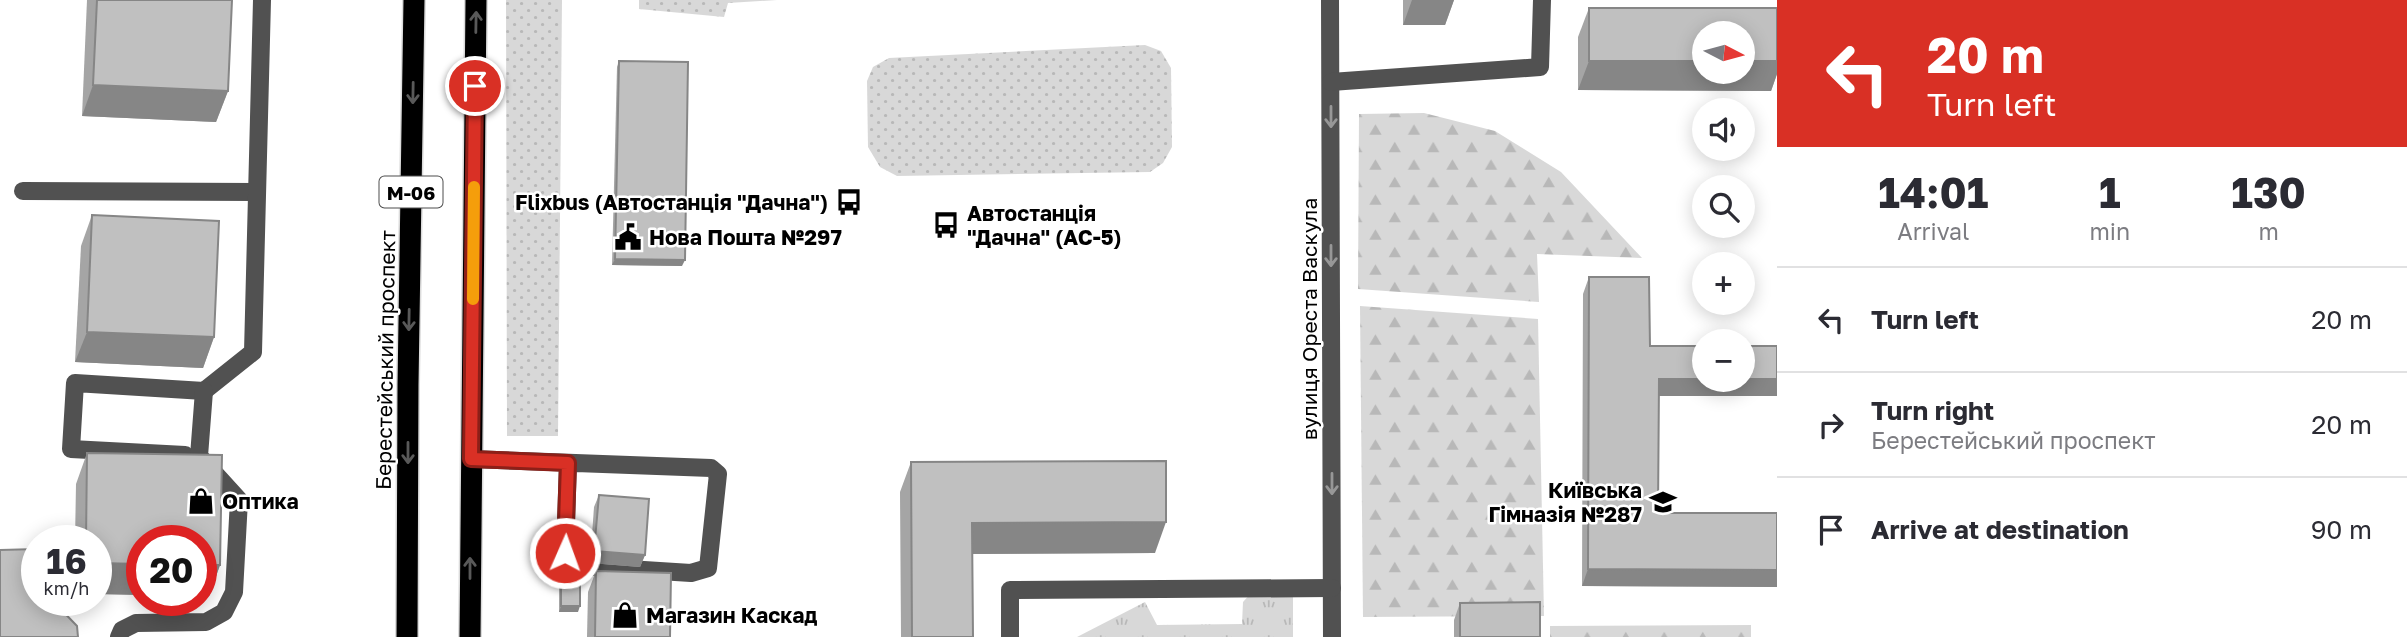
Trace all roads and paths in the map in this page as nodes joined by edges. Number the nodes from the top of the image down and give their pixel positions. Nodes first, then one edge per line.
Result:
1 (262, 0) edge
2 (414, 0) edge
3 (476, 0) edge
4 (1331, 0) edge
5 (1542, 0) edge
6 (1331, 82) junction
7 (23, 191) dead end
8 (257, 192) junction
9 (204, 391) junction
10 (198, 456) junction
11 (471, 459) junction
12 (568, 463) junction
13 (1332, 588) junction
14 (119, 637) edge
15 (407, 637) edge
16 (470, 637) edge
17 (1010, 637) edge
18 (1332, 637) edge

1 - 8 street
2 -> 15 highway, Берестейський проспект / М-06
11 -> 3 highway, М-06
4 - 6 street, вулиця Ореста Васкула
5 - 6 street
6 -> 13 street, вулиця Ореста Васкула
7 - 8 street
8 - 9 street
9 - 10 street
9 - 10 street
10 - 14 street
11 - 12 street
16 -> 11 highway, М-06
12 - 12 street
13 - 17 street
13 - 18 street, вулиця Ореста Васкула

